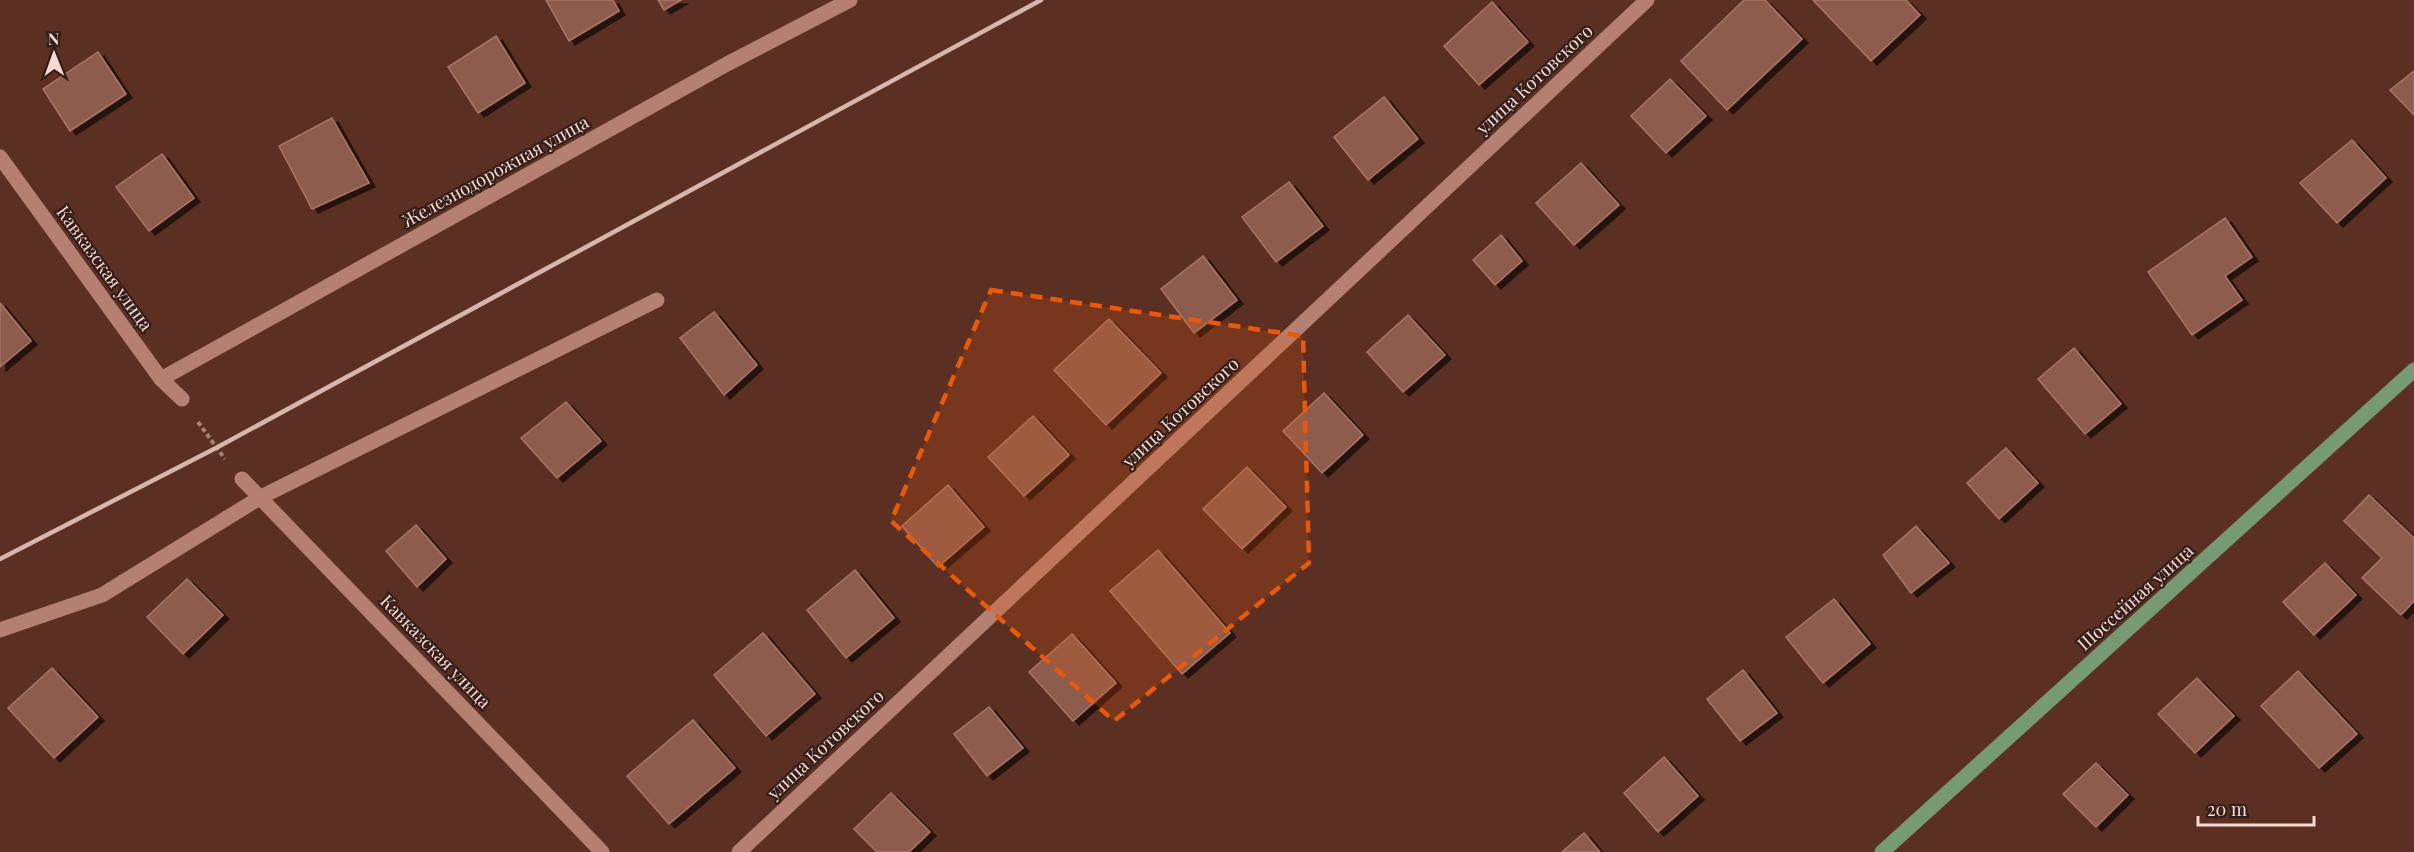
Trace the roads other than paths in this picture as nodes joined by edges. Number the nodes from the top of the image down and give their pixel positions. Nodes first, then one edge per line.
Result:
1 (850, 0) edge
2 (1647, 0) edge
3 (0, 157) edge
4 (657, 300) dead end
5 (2414, 370) edge
6 (161, 379) junction
7 (182, 399) road end
8 (242, 478) road end
9 (261, 497) junction
10 (0, 630) edge
11 (602, 852) edge
12 (739, 852) edge
13 (1882, 852) edge

1 - 6 street, Железнодорожная улица
2 - 12 street, улица Котовского
3 - 6 street, Кавказская улица
4 - 9 street
5 - 13 main road, Шоссейная улица
6 - 7 street, Кавказская улица
8 - 9 street, Кавказская улица
9 - 10 street
9 - 11 street, Кавказская улица

